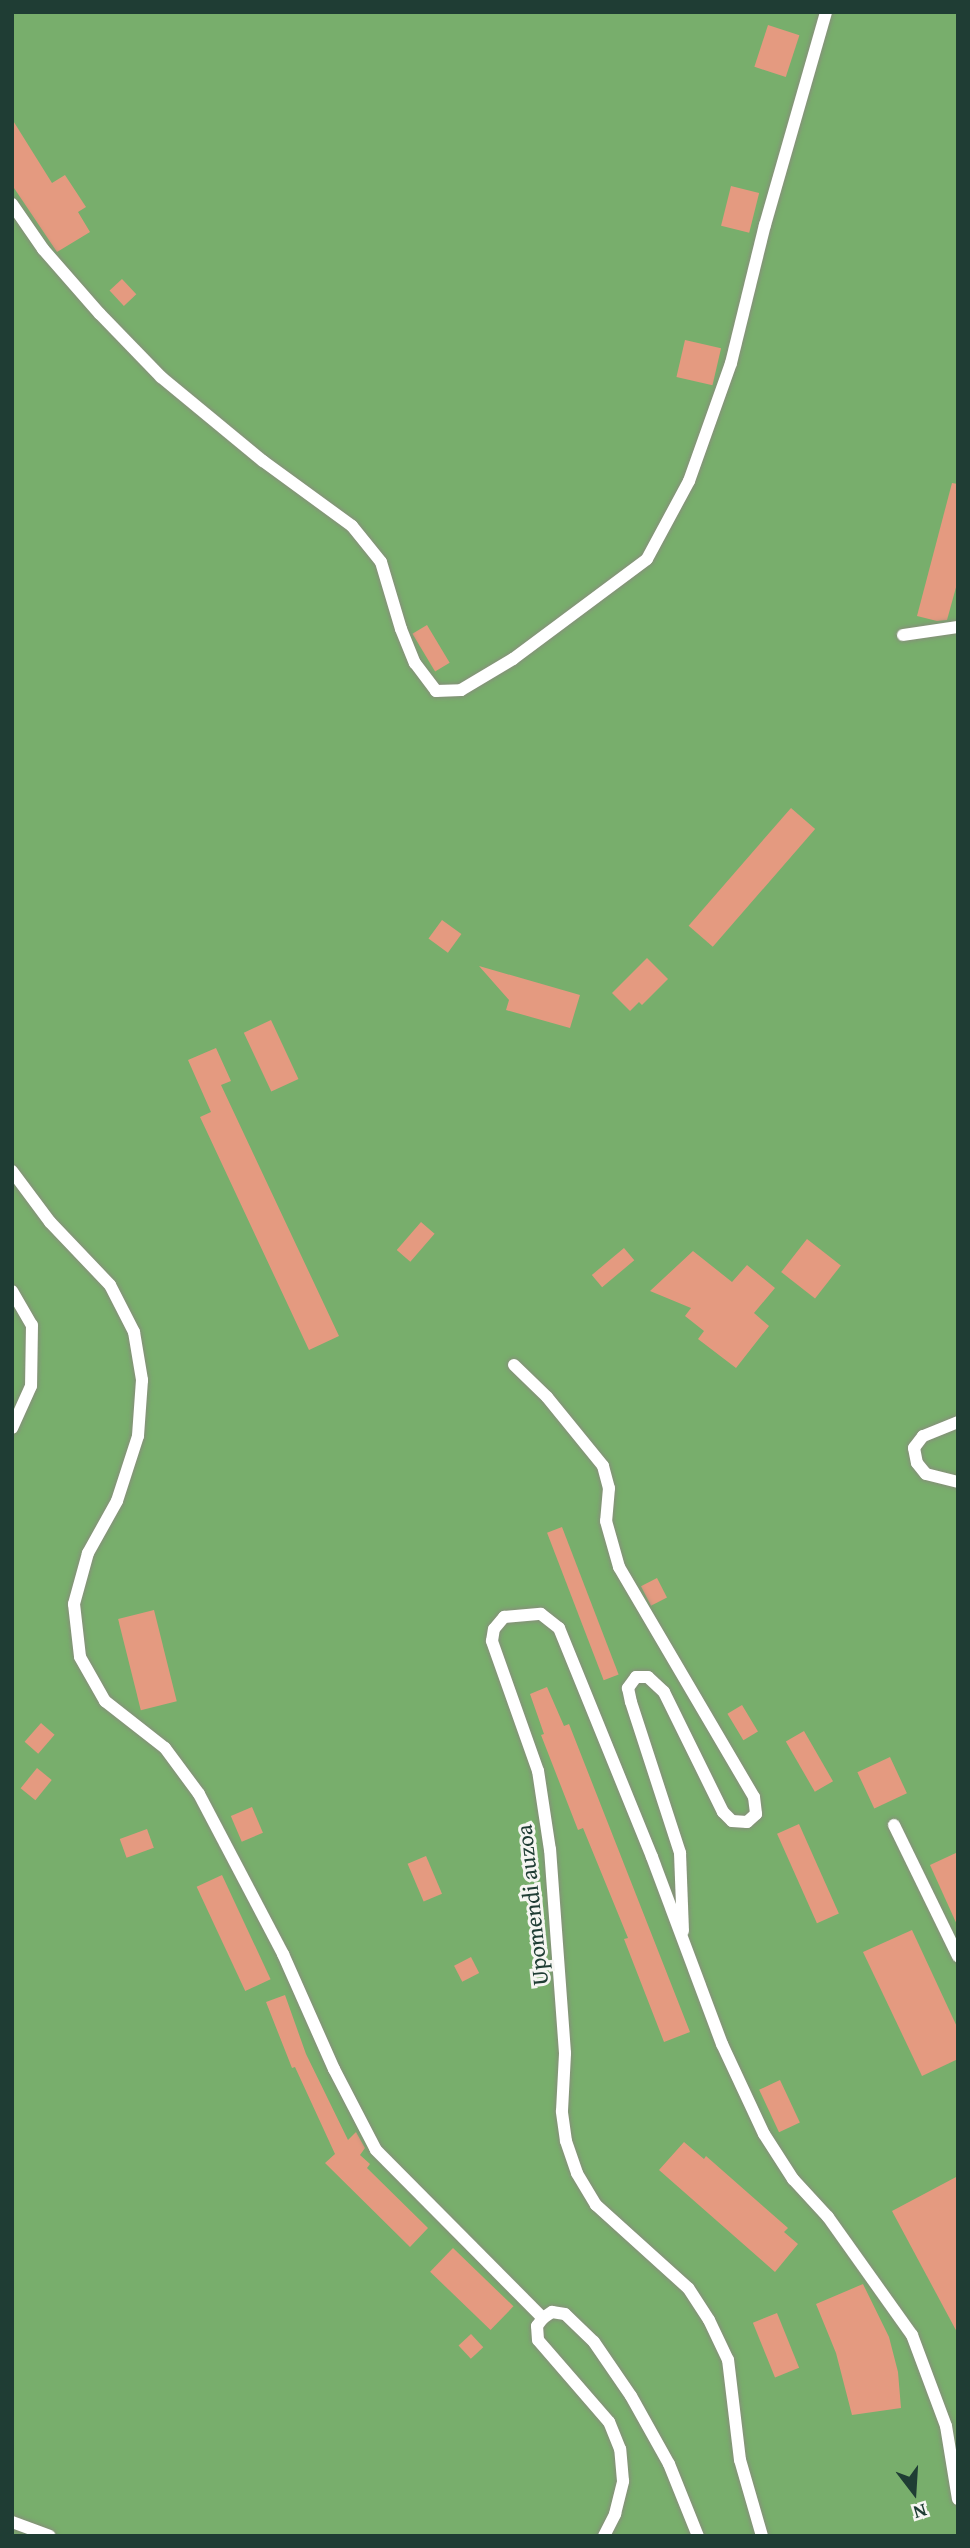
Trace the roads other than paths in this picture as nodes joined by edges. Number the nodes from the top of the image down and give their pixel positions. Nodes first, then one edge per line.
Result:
1 (826, 12) edge
2 (12, 204) edge
3 (958, 627) edge
4 (903, 635) dead end
5 (12, 1171) edge
6 (12, 1291) edge
7 (514, 1365) dead end
8 (958, 1422) edge
9 (12, 1428) edge
10 (958, 1482) edge
11 (894, 1825) dead end
12 (684, 1941) junction
13 (958, 1956) edge
14 (542, 2318) junction
15 (958, 2499) edge
16 (12, 2522) edge
17 (50, 2536) edge
18 (604, 2536) edge
19 (698, 2536) edge
20 (762, 2536) edge

1 - 2 lane
3 - 4 lane
5 - 14 lane
6 - 9 lane
7 - 12 lane, Upomendi auzoa
8 - 10 lane
11 - 13 lane
12 - 15 lane, Upomendi auzoa
12 - 20 lane, Upomendi auzoa
14 - 18 lane
14 - 19 lane
16 - 17 lane

